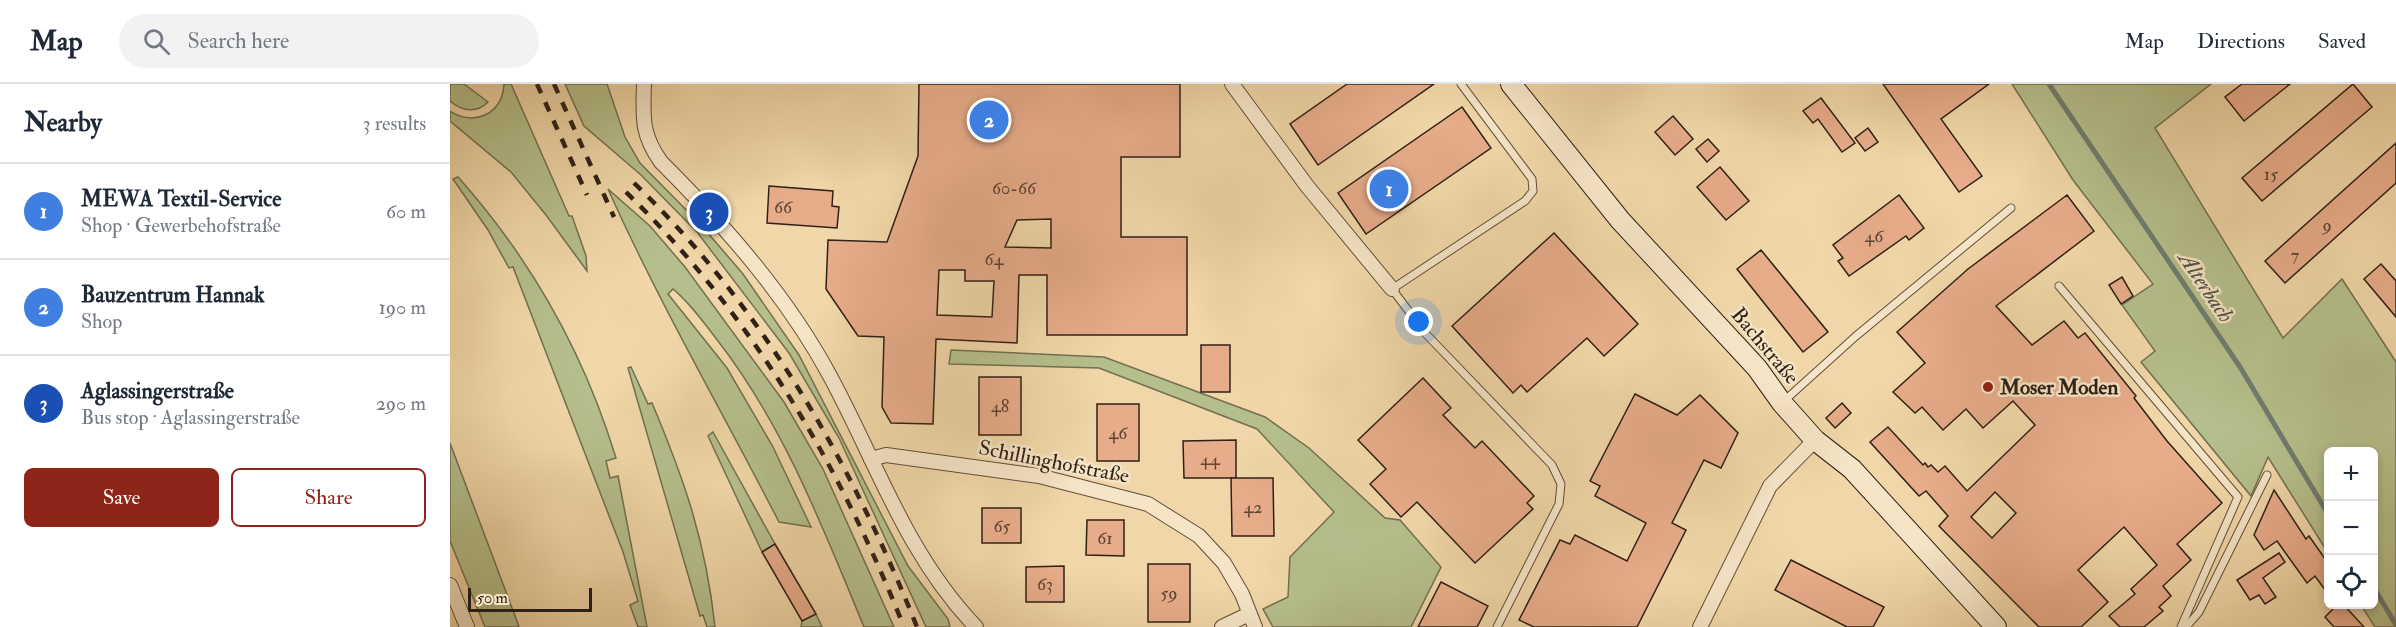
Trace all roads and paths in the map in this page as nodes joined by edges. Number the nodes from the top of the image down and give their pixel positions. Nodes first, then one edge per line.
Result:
1 (644, 84) edge
2 (1232, 84) edge
3 (1461, 84) edge
4 (1510, 84) edge
5 (2011, 208) dead end
6 (2059, 286) dead end
7 (1392, 289) junction
8 (1782, 402) junction
9 (1815, 440) junction
10 (871, 459) junction
11 (2267, 475) dead end
12 (450, 585) edge
13 (1249, 614) junction
14 (467, 627) edge
15 (976, 627) edge
16 (1222, 627) edge
17 (1255, 627) edge
18 (1497, 627) edge
19 (1700, 627) edge
20 (1996, 627) edge
21 (2181, 627) edge
22 (2186, 627) edge

1 - 10 street
2 - 7 street
3 - 7 lane
4 - 8 street, Bachstraße
5 - 8 lane
6 - 21 lane
7 - 18 lane
8 - 9 street, Bachstraße
9 - 19 street
9 - 20 street, Bachstraße
10 - 13 street, Schillinghofstraße
10 - 15 street
11 - 22 lane
12 - 14 street
13 - 16 street
13 - 17 street, Schillinghofstraße

